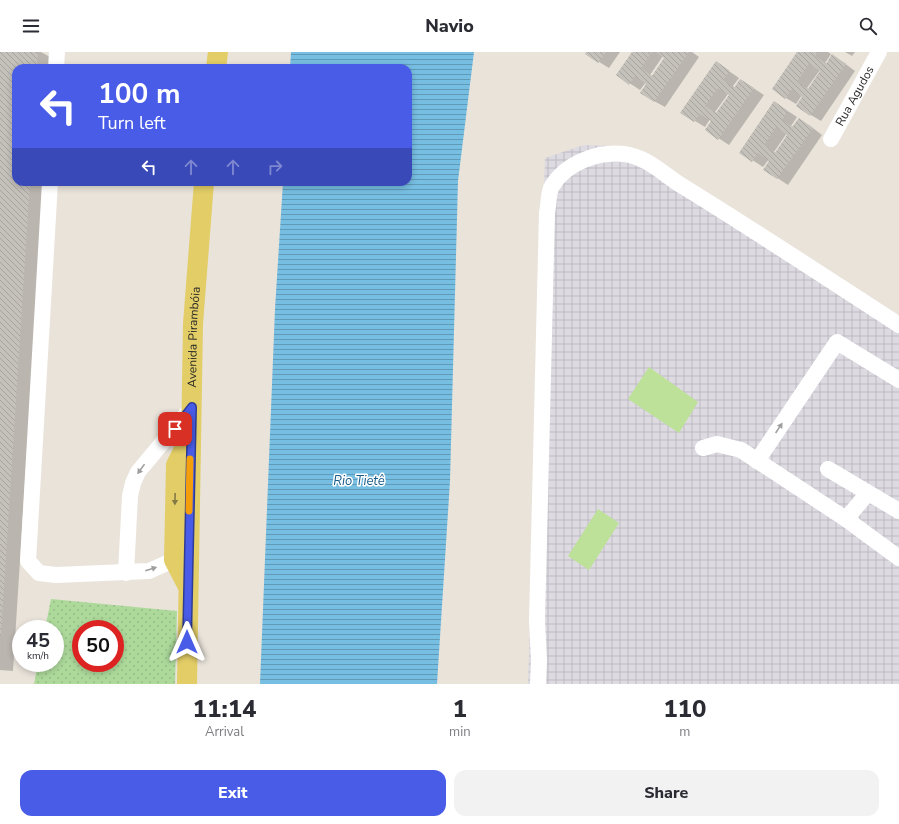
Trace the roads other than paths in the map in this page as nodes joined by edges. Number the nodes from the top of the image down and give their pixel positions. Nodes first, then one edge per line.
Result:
1 (57, 52) edge
2 (218, 52) edge
3 (879, 52) edge
4 (56, 64) edge
5 (216, 64) edge
6 (831, 139) dead end
7 (50, 186) edge
8 (204, 186) edge
9 (899, 325) edge
10 (899, 380) edge
11 (192, 407) junction
12 (191, 435) junction
13 (703, 448) dead end
14 (153, 454) junction
15 (757, 461) junction
16 (176, 465) junction
17 (828, 470) dead end
18 (868, 493) junction
19 (899, 511) edge
20 (846, 519) junction
21 (899, 558) edge
22 (174, 560) junction
23 (126, 573) junction
24 (188, 586) junction
25 (187, 684) edge
26 (538, 684) edge

1 - 4 street
2 - 5 main road
3 - 6 street, Rua Agudos
7 - 23 street
8 - 11 main road, Avenida Pirambóia
9 - 26 street
15 -> 10 street
11 - 12 main road, Avenida Pirambóia
11 - 14 street
12 - 16 main road
12 - 24 main road, Avenida Pirambóia
13 - 15 street
14 - 16 street
14 -> 23 street
15 - 20 street
16 -> 22 main road
17 - 18 street
18 - 19 street
18 - 20 street
20 - 21 street
23 -> 22 street
22 - 24 main road
24 - 25 main road, Avenida Pirambóia

